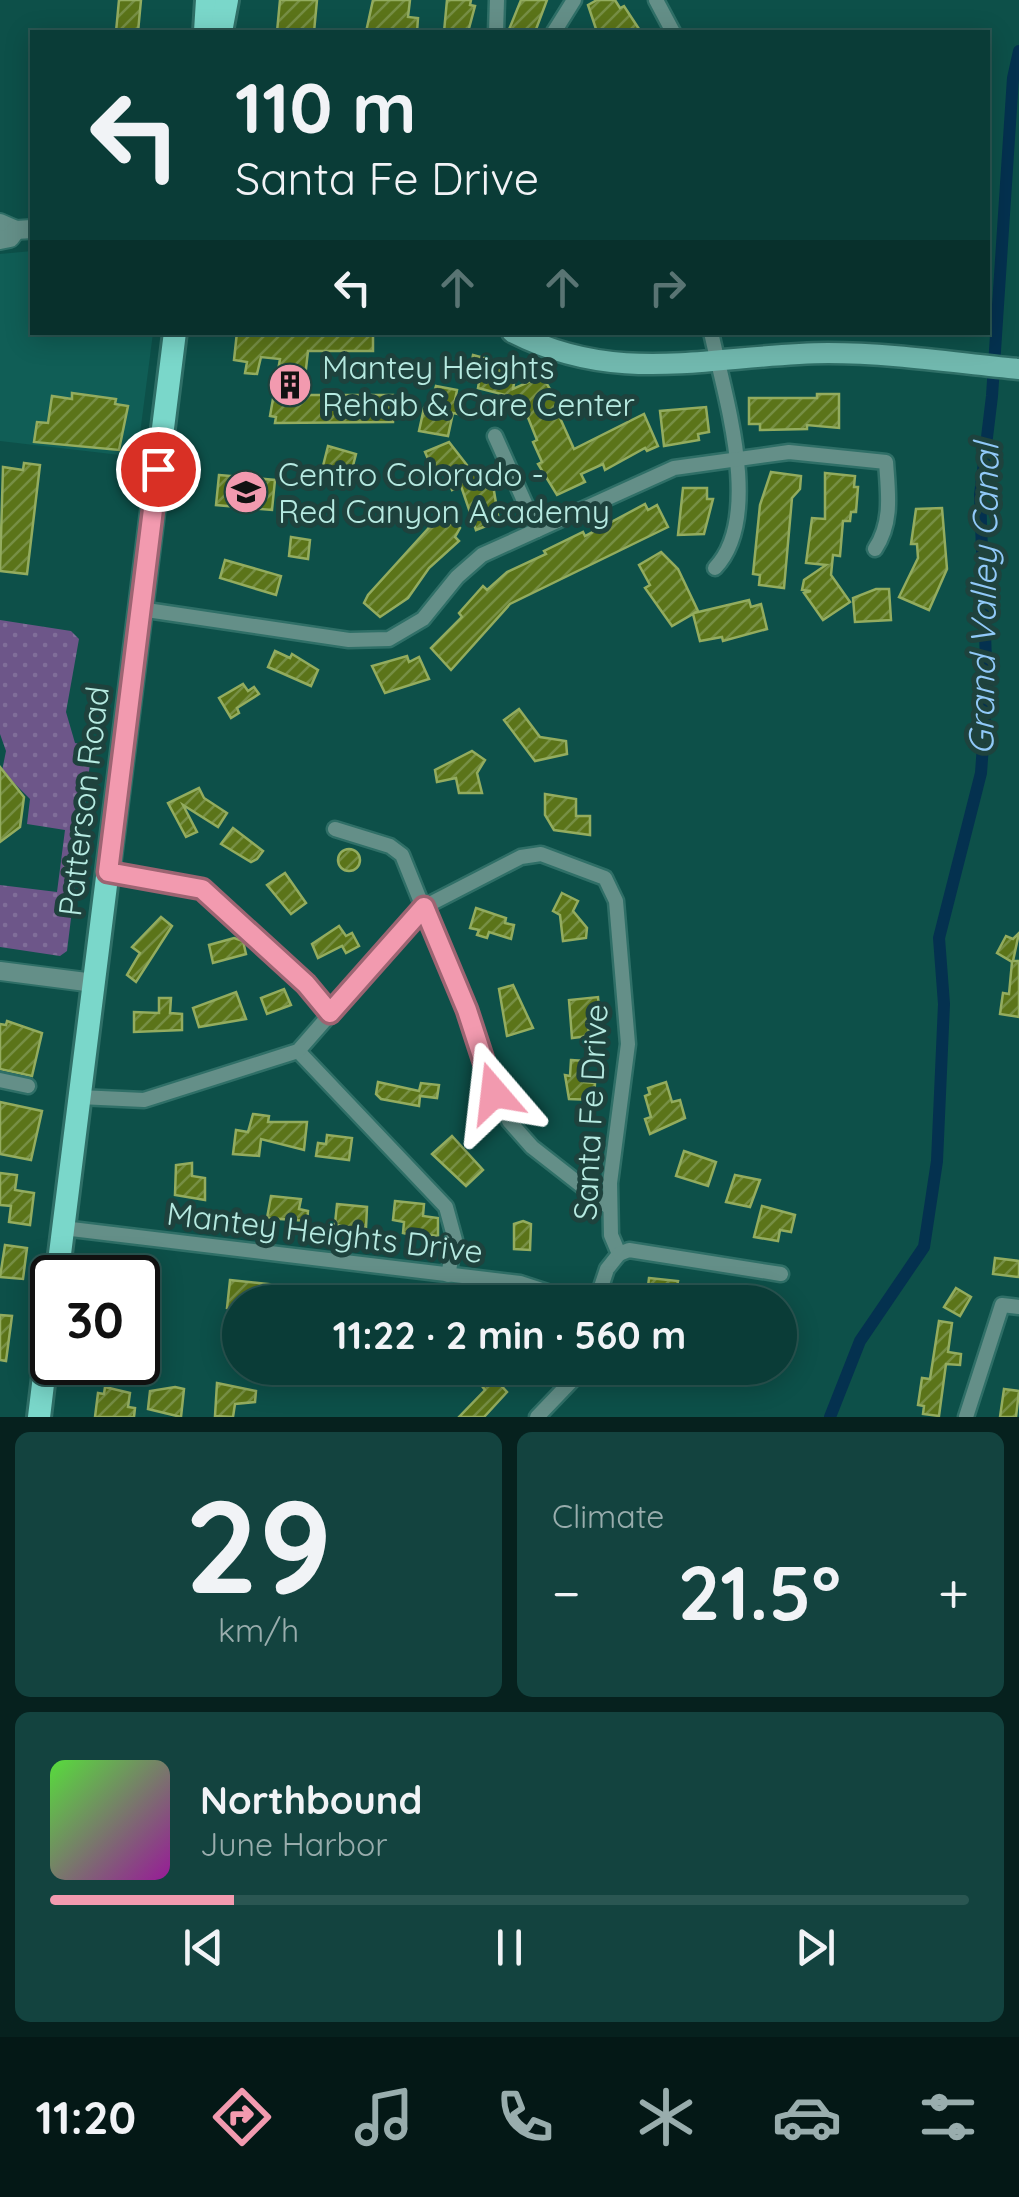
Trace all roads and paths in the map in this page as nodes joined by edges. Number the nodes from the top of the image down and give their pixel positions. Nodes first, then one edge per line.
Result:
1 (207, 0) edge
2 (227, 0) edge
3 (497, 0) edge
4 (574, 0) edge
5 (656, 0) edge
6 (561, 29) edge
7 (205, 30) edge
8 (221, 30) edge
9 (496, 30) edge
10 (672, 30) edge
11 (175, 335) edge
12 (518, 335) edge
13 (712, 335) edge
14 (717, 361) junction
15 (1015, 368) edge
16 (494, 436) dead end
17 (736, 458) junction
18 (537, 530) junction
19 (875, 549) dead end
20 (715, 568) dead end
21 (140, 609) junction
22 (335, 829) dead end
23 (108, 872) junction
24 (424, 907) junction
25 (0, 971) edge
26 (94, 982) junction
27 (330, 1013) junction
28 (298, 1052) junction
29 (0, 1080) edge
30 (28, 1086) dead end
31 (79, 1097) junction
32 (610, 1208) junction
33 (63, 1228) junction
34 (619, 1254) junction
35 (59, 1255) edge
36 (448, 1274) junction
37 (781, 1274) dead end
38 (526, 1285) edge
39 (602, 1285) edge
40 (1019, 1307) edge
41 (43, 1385) edge
42 (568, 1385) edge
43 (39, 1417) edge
44 (537, 1417) edge
45 (966, 1417) edge

1 - 7 main road
2 - 8 main road
3 - 9 street
4 - 6 street
5 - 10 street
11 - 21 main road, Patterson Road
12 - 14 main road
13 - 14 street
14 - 15 main road
14 - 17 street
16 - 18 street
17 - 18 street
17 - 19 street
17 - 20 street
18 - 21 street
21 - 23 main road, Patterson Road
22 - 24 street
23 - 26 main road, Patterson Road
23 - 27 street
24 - 27 street, Santa Fe Drive
24 - 32 street
24 - 32 street, Santa Fe Drive
25 - 26 street
26 - 31 main road, Patterson Road
27 - 28 street, Santa Fe Drive
28 - 31 street
28 - 36 street
29 - 30 street
31 - 33 main road, Patterson Road
32 - 34 street, Santa Fe Drive
33 - 35 main road, Patterson Road
33 - 36 street, Mantey Heights Drive
34 - 37 street
34 - 39 street, Santa Fe Drive
36 - 38 street, Mantey Heights Drive
40 - 45 street
41 - 43 main road
42 - 44 street

